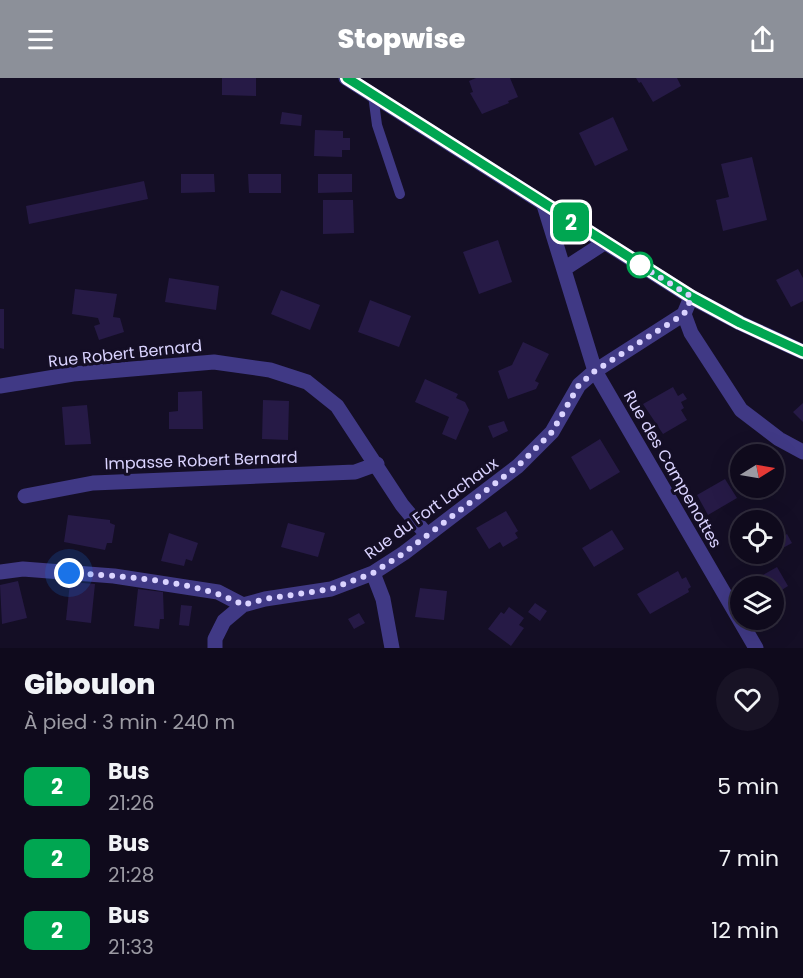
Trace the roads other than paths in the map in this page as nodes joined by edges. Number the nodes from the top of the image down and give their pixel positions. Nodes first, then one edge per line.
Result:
1 (346, 78) edge
2 (373, 95) junction
3 (400, 194) dead end
4 (544, 205) junction
5 (604, 243) junction
6 (564, 269) junction
7 (692, 297) junction
8 (684, 314) junction
9 (803, 352) edge
10 (595, 371) junction
11 (0, 386) edge
12 (803, 452) edge
13 (377, 464) junction
14 (25, 496) dead end
15 (427, 536) junction
16 (0, 572) edge
17 (373, 573) junction
18 (243, 605) junction
19 (215, 648) edge
20 (392, 648) edge
21 (756, 648) edge

1 - 2 street
2 - 3 lane
2 - 4 street
4 - 5 street
4 - 6 street
5 - 6 street
5 - 7 street
6 - 10 street
7 - 8 street
7 - 9 street
8 - 10 street, Rue du Fort Lachaux
8 - 12 street
10 - 15 street, Rue du Fort Lachaux
10 - 21 street, Rue des Campenottes
11 - 13 street, Rue Robert Bernard
13 - 14 street, Impasse Robert Bernard
13 - 15 street, Rue Robert Bernard
15 - 17 street, Rue du Fort Lachaux
16 - 18 street
17 - 18 street, Rue du Fort Lachaux
17 - 20 street
18 - 19 street

